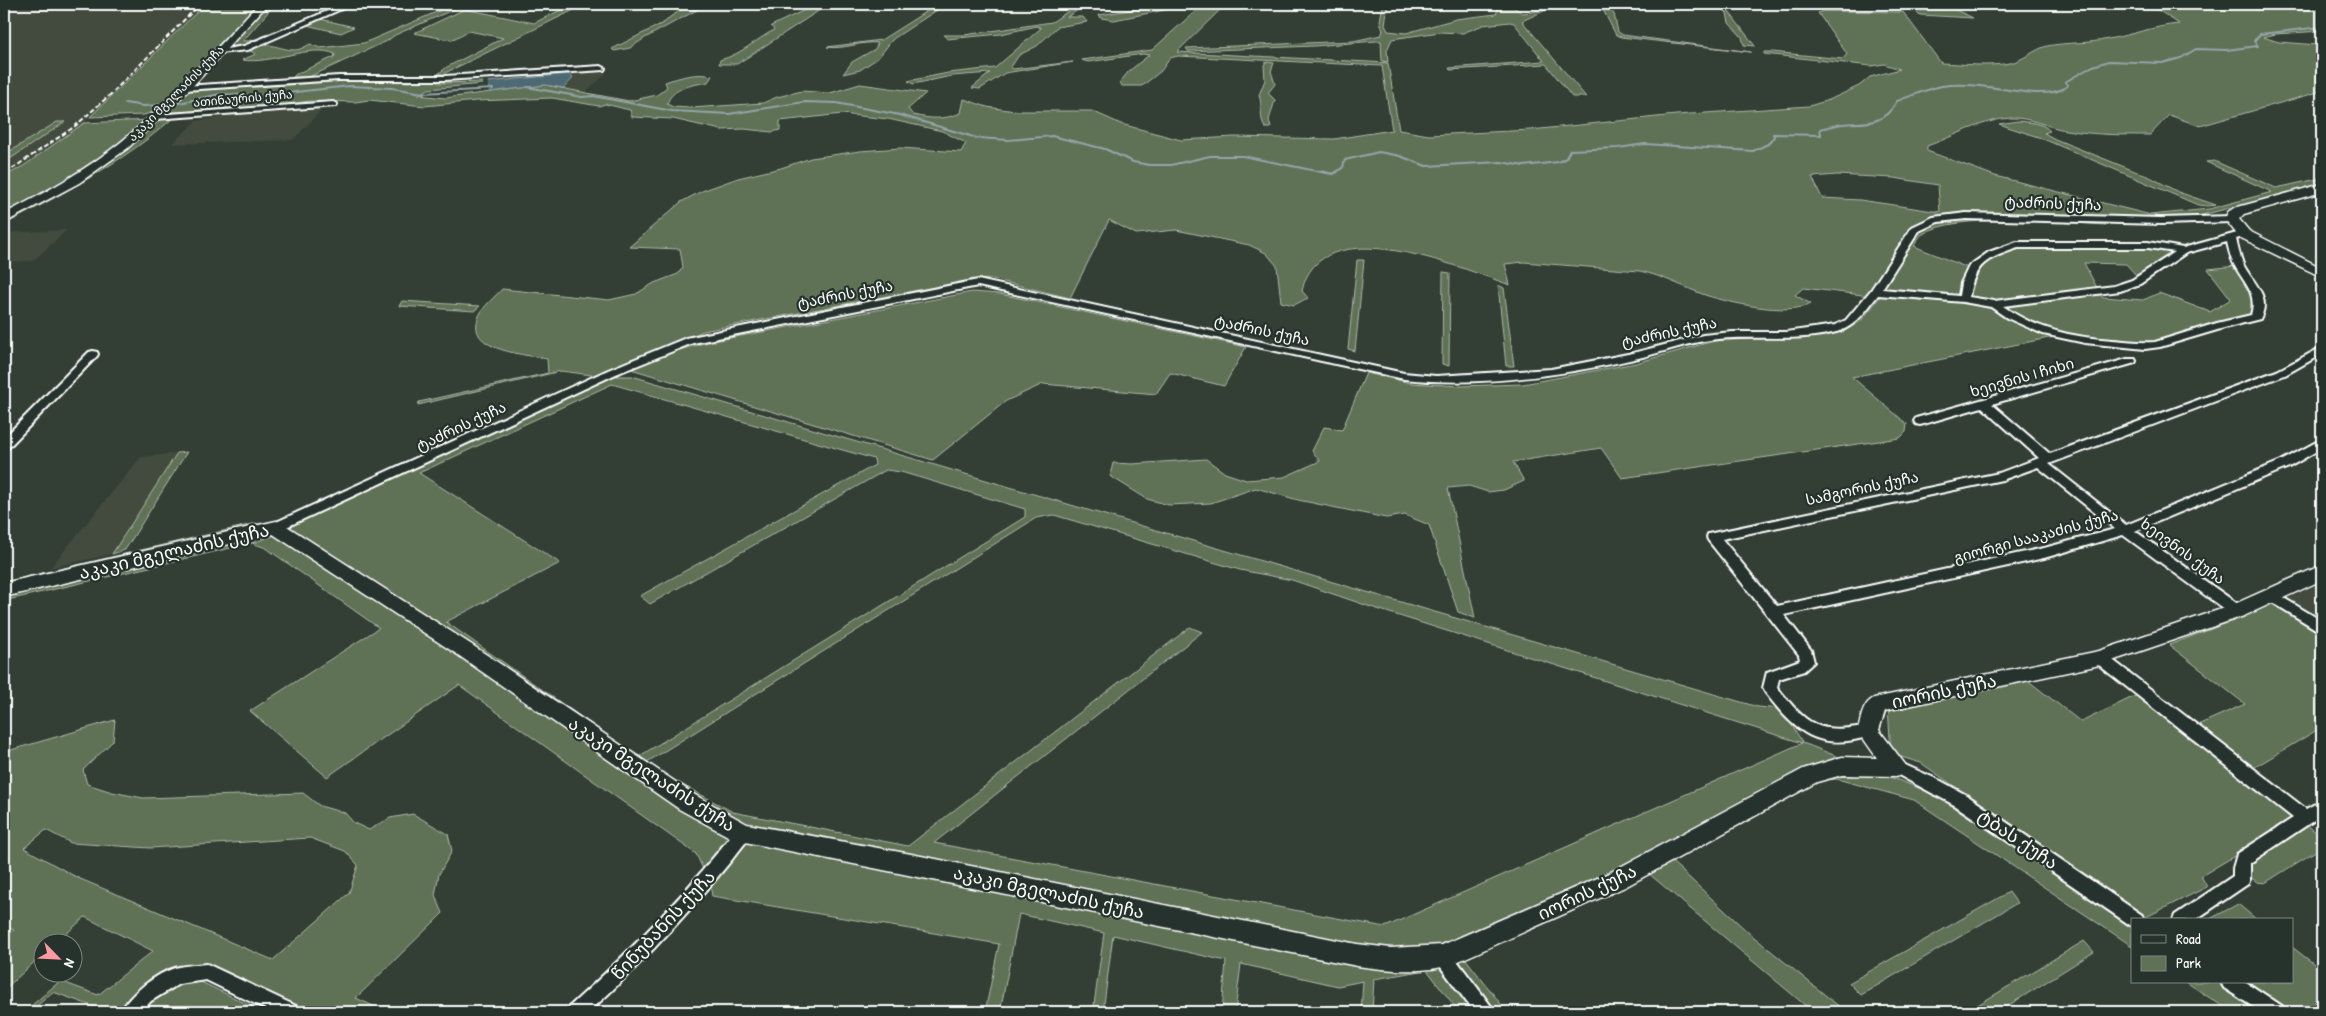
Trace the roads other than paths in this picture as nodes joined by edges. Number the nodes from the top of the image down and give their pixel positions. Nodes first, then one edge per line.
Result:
1 (263, 4) edge
2 (349, 4) edge
3 (219, 51) junction
4 (601, 68) dead end
5 (184, 88) junction
6 (332, 104) dead end
7 (155, 117) junction
8 (2322, 188) edge
9 (4, 218) edge
10 (2232, 219) junction
11 (2244, 234) junction
12 (2231, 238) junction
13 (2183, 251) junction
14 (2322, 273) edge
15 (1875, 292) junction
16 (1963, 299) junction
17 (1994, 304) junction
18 (2322, 350) edge
19 (93, 354) dead end
20 (2131, 361) dead end
21 (1985, 404) junction
22 (1920, 421) dead end
23 (2322, 443) edge
24 (4, 445) edge
25 (2045, 461) junction
26 (276, 526) junction
27 (2125, 530) junction
28 (2322, 572) edge
29 (4, 590) edge
30 (2272, 596) junction
31 (2237, 611) junction
32 (1774, 612) junction
33 (2322, 628) edge
34 (2100, 658) junction
35 (1868, 731) junction
36 (1896, 767) junction
37 (2322, 807) edge
38 (2305, 818) junction
39 (743, 832) junction
40 (2133, 918) edge
41 (2184, 918) edge
42 (1443, 956) junction
43 (2233, 984) edge
44 (130, 1012) edge
45 (290, 1012) edge
46 (576, 1012) edge
47 (1485, 1012) edge
48 (2276, 1012) edge

1 - 3 street, აკაკი მგელაძის ქუჩა
2 - 3 street
3 - 5 street, აკაკი მგელაძის ქუჩა
4 - 5 street
5 - 7 street, აკაკი მგელაძის ქუჩა
6 - 7 street, ათინაურის ქუჩა
7 - 9 street, აკაკი მგელაძის ქუჩა
8 - 10 street
10 - 11 street
10 - 15 street, ტაძრის ქუჩა
11 - 12 street
11 - 14 street
12 - 13 street
12 - 17 street
13 - 16 street
13 - 17 street
15 - 16 street
15 - 26 street, ტაძრის ქუჩა
16 - 17 street
18 - 25 street, სამგორის ქუჩა
19 - 24 street
20 - 21 street, ხეივნის I ჩიხი
21 - 22 street, ხეივნის I ჩიხი
21 - 25 street, ხეივნის ქუჩა
23 - 27 street, გიორგი სააკაძის ქუჩა
25 - 27 street, ხეივნის ქუჩა
25 - 32 street, სამგორის ქუჩა
26 - 29 street, აკაკი მგელაძის ქუჩა
26 - 39 street, აკაკი მგელაძის ქუჩა
27 - 31 street, ხეივნის ქუჩა
27 - 32 street, გიორგი სააკაძის ქუჩა
28 - 30 street, იორის ქუჩა
30 - 31 street, იორის ქუჩა
30 - 33 street
31 - 34 street, იორის ქუჩა
32 - 35 street, სამგორის ქუჩა
34 - 35 street, იორის ქუჩა
34 - 38 street
35 - 36 street
36 - 40 street, ტბას ქუჩა
36 - 42 street, იორის ქუჩა
37 - 38 street
38 - 41 street
39 - 42 street, აკაკი მგელაძის ქუჩა
39 - 46 street, წინუბანის ქუჩა
42 - 47 street
43 - 48 street
44 - 45 street

